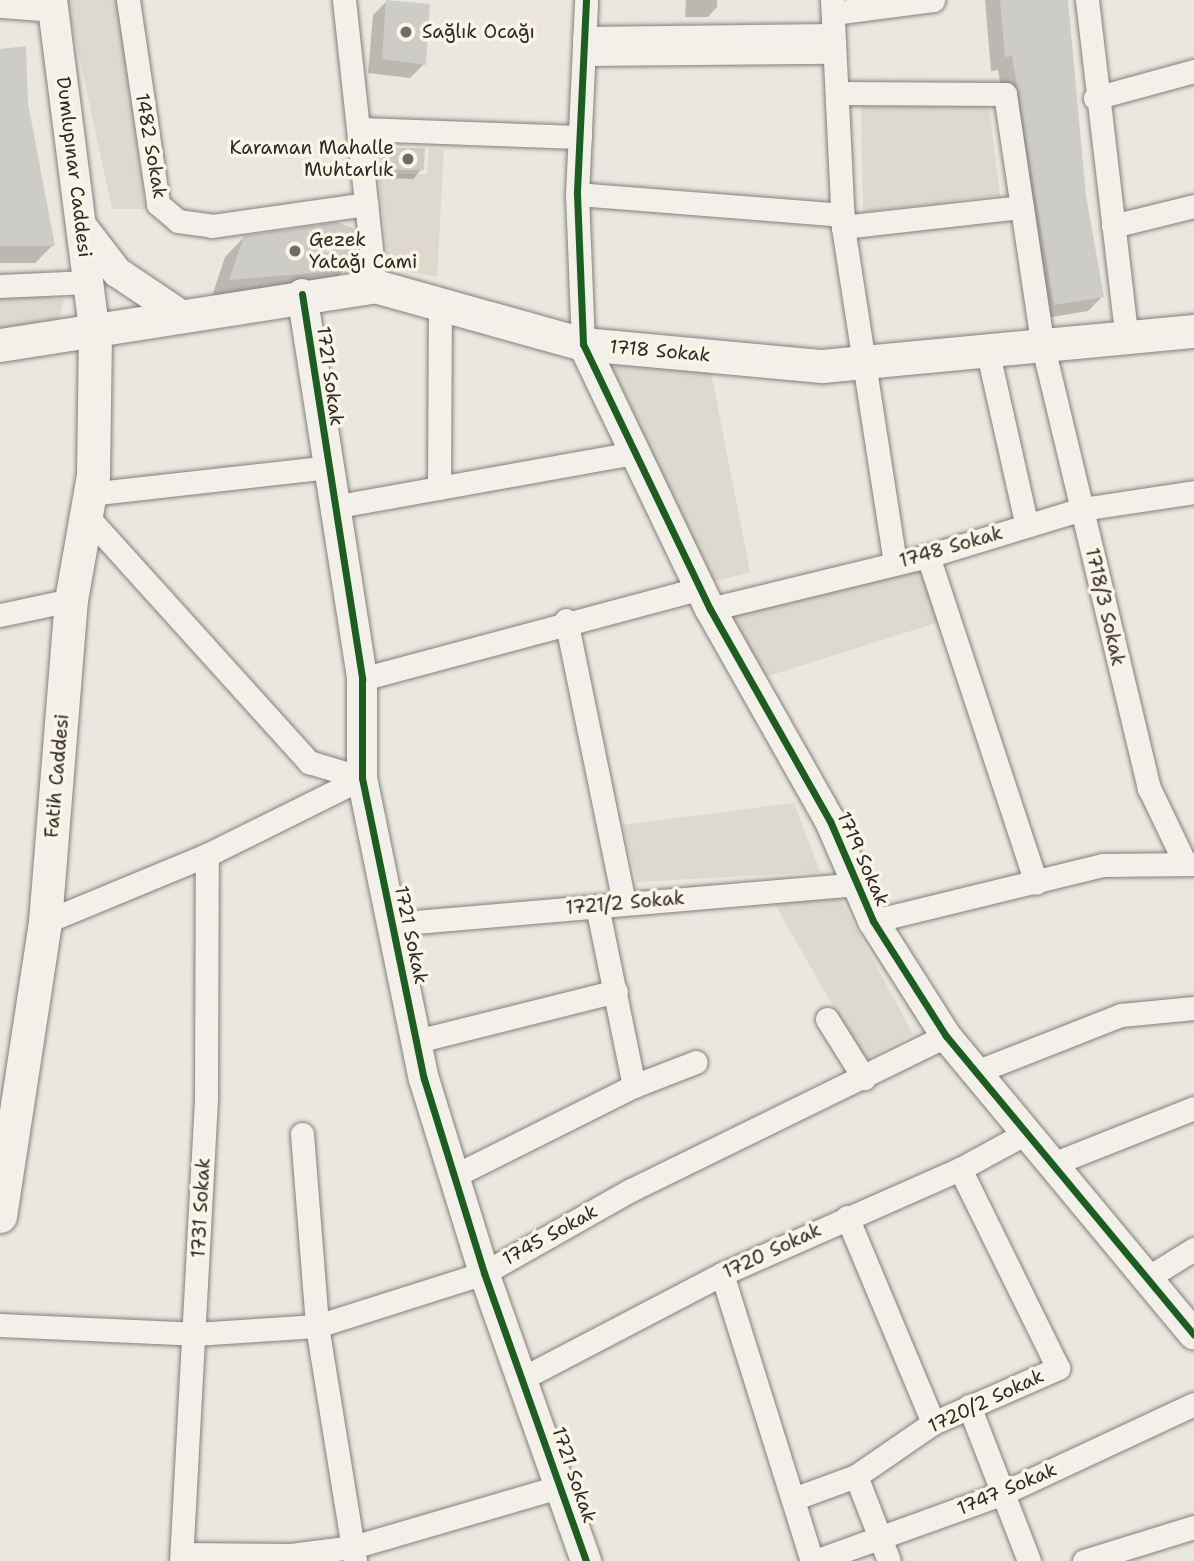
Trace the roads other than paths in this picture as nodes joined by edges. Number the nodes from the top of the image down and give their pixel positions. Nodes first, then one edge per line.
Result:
1 (128, 0) edge
2 (344, 0) edge
3 (586, 0) edge
4 (933, 0) edge
5 (1087, 0) edge
6 (52, 5) edge
7 (0, 6) edge
8 (833, 25) edge
9 (584, 46) junction
10 (1194, 71) edge
11 (837, 93) junction
12 (1095, 98) junction
13 (359, 129) junction
14 (580, 137) junction
15 (577, 194) junction
16 (366, 204) junction
17 (1194, 206) edge
18 (1022, 207) junction
19 (842, 221) junction
20 (81, 226) junction
21 (1113, 226) junction
22 (89, 282) junction
23 (0, 286) edge
24 (375, 286) junction
25 (302, 295) junction
26 (440, 304) junction
27 (178, 313) junction
28 (1194, 331) edge
29 (95, 334) junction
30 (1127, 340) junction
31 (583, 344) junction
32 (0, 345) edge
33 (1042, 346) junction
34 (987, 349) junction
35 (862, 363) junction
36 (634, 453) junction
37 (328, 467) junction
38 (439, 488) junction
39 (1194, 492) edge
40 (86, 504) junction
41 (333, 507) junction
42 (1082, 509) junction
43 (1027, 526) junction
44 (928, 556) junction
45 (895, 563) junction
46 (705, 599) junction
47 (71, 600) junction
48 (0, 615) edge
49 (566, 621) junction
50 (362, 679) junction
51 (362, 778) junction
52 (206, 855) junction
53 (1189, 863) edge
54 (1035, 883) junction
55 (857, 884) junction
56 (624, 903) junction
57 (597, 905) junction
58 (873, 921) junction
59 (45, 922) junction
60 (392, 924) junction
61 (617, 991) junction
62 (1194, 1007) edge
63 (827, 1019) dead end
64 (946, 1035) junction
65 (417, 1041) junction
66 (696, 1062) dead end
67 (976, 1072) junction
68 (864, 1078) junction
69 (634, 1086) junction
70 (1194, 1108) edge
71 (1026, 1133) junction
72 (302, 1134) dead end
73 (1050, 1165) junction
74 (960, 1169) junction
75 (454, 1176) junction
76 (0, 1216) edge
77 (847, 1217) junction
78 (1194, 1249) edge
79 (484, 1273) junction
80 (722, 1274) junction
81 (1144, 1280) junction
82 (0, 1325) edge
83 (317, 1326) junction
84 (195, 1334) junction
85 (1194, 1335) edge
86 (523, 1378) junction
87 (1194, 1404) edge
88 (969, 1406) junction
89 (933, 1423) junction
90 (856, 1476) junction
91 (561, 1486) junction
92 (1001, 1494) junction
93 (793, 1499) junction
94 (1194, 1527) edge
95 (881, 1539) junction
96 (354, 1554) edge
97 (181, 1557) edge
98 (291, 1558) edge
99 (586, 1561) edge
100 (813, 1561) edge
101 (889, 1561) edge
102 (1029, 1561) edge
103 (1084, 1561) edge

1 - 16 street, 1482 Sokak
2 - 13 street
3 - 9 street
4 - 8 street
5 - 12 street
6 - 7 street
6 - 20 street, Dumlupınar Caddesi
8 - 9 street
8 - 11 street
9 - 14 street
10 - 12 street
11 - 18 street, 1718/3 Sokak
11 - 19 street
12 - 21 street
13 - 14 street
13 - 16 street
14 - 15 street
15 - 19 street
15 - 31 street
16 - 24 street
17 - 21 street
18 - 19 street
18 - 33 street, 1718/3 Sokak
19 - 35 street
20 - 22 street, Dumlupınar Caddesi
20 - 27 street
21 - 30 street
22 - 23 street
22 - 29 street, Dumlupınar Caddesi
24 - 25 main road, 1718 Sokak
24 - 26 main road, 1718 Sokak
25 - 27 main road, 1718 Sokak
25 - 37 street, 1721 Sokak
26 - 31 main road, 1718 Sokak
26 - 38 street
27 - 29 main road, 1718 Sokak
28 - 30 main road, 1718 Sokak
29 - 32 main road, 1718 Sokak
29 - 40 main road, Fatih Caddesi
30 - 33 main road, 1718 Sokak
31 - 35 main road, 1718 Sokak
31 - 36 street, 1719 Sokak
33 - 34 main road, 1718 Sokak
33 - 42 street, 1718/3 Sokak
34 - 35 main road, 1718 Sokak
34 - 43 street
35 - 45 street
36 - 38 street
36 - 46 street, 1719 Sokak
37 - 40 street
37 - 41 street, 1721 Sokak
38 - 41 street
39 - 42 street, 1748 Sokak
40 - 47 main road, Fatih Caddesi
40 - 51 street
41 - 50 street, 1721 Sokak
42 - 43 street, 1748 Sokak
42 - 53 street, 1718/3 Sokak
43 - 44 street, 1748 Sokak
44 - 45 street, 1748 Sokak
44 - 54 street
45 - 46 street, 1748 Sokak
46 - 49 street, 1748 Sokak
46 - 55 street, 1719 Sokak
47 - 48 street
47 - 59 main road, Fatih Caddesi
49 - 50 street, 1748 Sokak
49 - 56 street
50 - 51 street, 1721 Sokak
51 - 52 street
51 - 60 street, 1721 Sokak
52 - 59 street
52 - 84 street, 1731 Sokak
53 - 54 street
54 - 58 street
55 - 56 street, 1721/2 Sokak
55 - 58 street, 1719 Sokak
56 - 57 street, 1721/2 Sokak
57 - 60 street, 1721/2 Sokak
57 - 61 street
58 - 64 street, 1719 Sokak
59 - 76 main road, Fatih Caddesi
60 - 65 street, 1721 Sokak
61 - 65 street
61 - 69 street
62 - 67 street
63 - 68 street
64 - 67 street, 1719 Sokak
64 - 68 street, 1745 Sokak
65 - 75 street, 1721 Sokak
66 - 69 street
67 - 71 street, 1719 Sokak
68 - 79 street, 1745 Sokak
69 - 75 street
70 - 73 street
71 - 73 street, 1719 Sokak
71 - 74 street, 1720 Sokak
72 - 83 street
73 - 81 street, 1719 Sokak
74 - 77 street, 1720 Sokak
74 - 88 street, 1720/2 Sokak
75 - 79 street, 1721 Sokak
77 - 80 street, 1720 Sokak
77 - 89 street
78 - 81 street
79 - 83 street, 1745 Sokak
79 - 86 street, 1721 Sokak
80 - 86 street, 1720 Sokak
80 - 93 street
81 - 85 street, 1719 Sokak
82 - 84 street, 1745 Sokak
83 - 84 street, 1745 Sokak
83 - 96 street
84 - 97 street, 1731 Sokak
86 - 91 street, 1721 Sokak
87 - 92 street, 1747 Sokak
88 - 89 street, 1720/2 Sokak
88 - 92 street
89 - 90 street, 1720/2 Sokak
90 - 93 street, 1720/2 Sokak
90 - 95 street
91 - 96 street
91 - 99 street, 1721 Sokak
92 - 95 street, 1747 Sokak
92 - 102 street
93 - 100 street
94 - 103 street
95 - 100 street, 1747 Sokak
95 - 101 street
96 - 98 street
97 - 98 street

